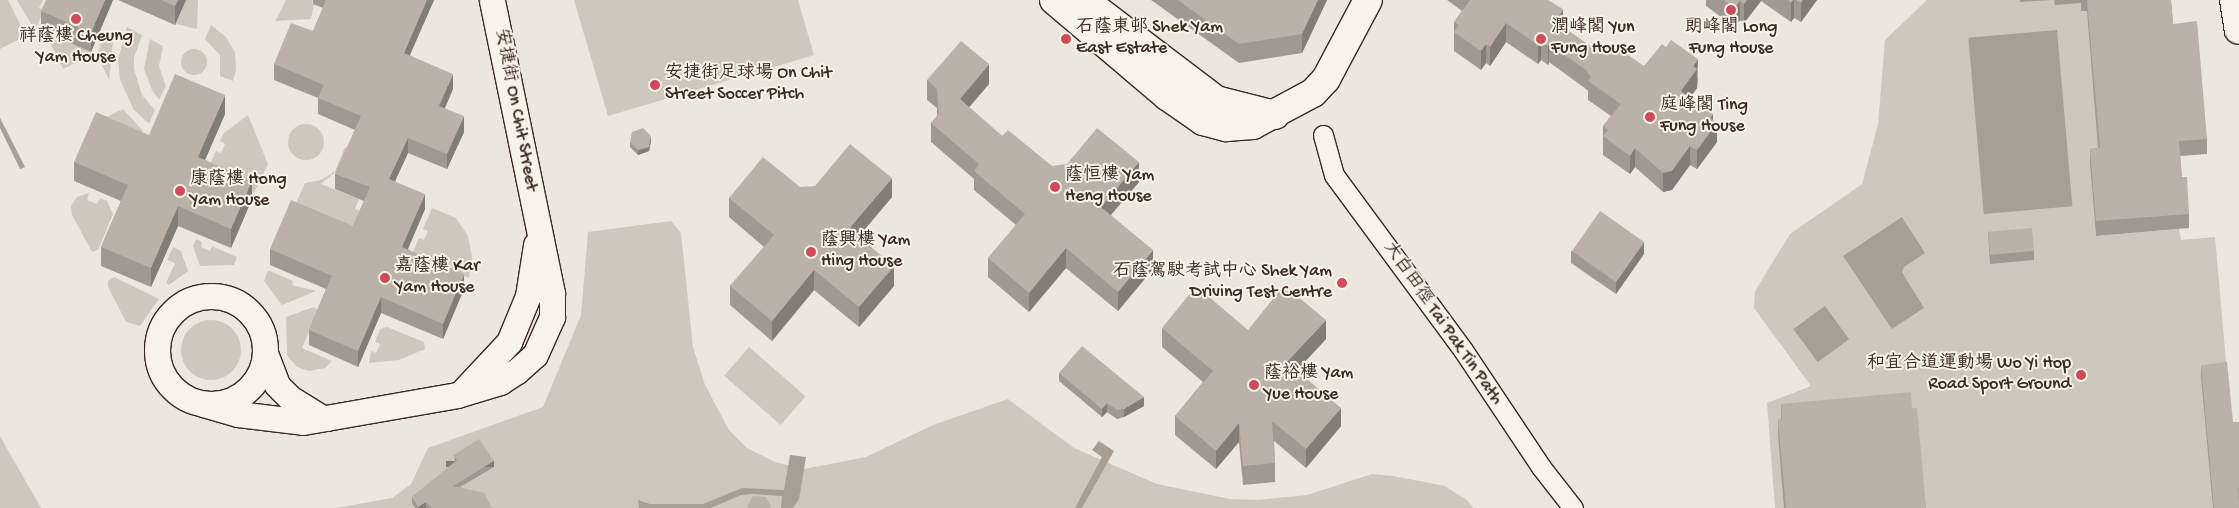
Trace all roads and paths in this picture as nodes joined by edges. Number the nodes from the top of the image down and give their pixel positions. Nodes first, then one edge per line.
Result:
1 (492, 0) edge
2 (1054, 0) edge
3 (1084, 0) edge
4 (1368, 0) edge
5 (2234, 0) edge
6 (2239, 30) edge
7 (1275, 116) junction
8 (1323, 135) dead end
9 (265, 354) junction
10 (204, 404) junction
11 (330, 417) junction
12 (1573, 508) edge

1 - 11 street, 安捷街 On Chit Street
2 - 7 street
3 - 7 street
4 - 7 street
5 - 6 street
8 - 12 street, 大白田徑 Tai Pak Tin Path
9 - 10 street
9 - 10 street
9 - 11 street, 安捷街 On Chit Street
10 - 11 street, 安捷街 On Chit Street

